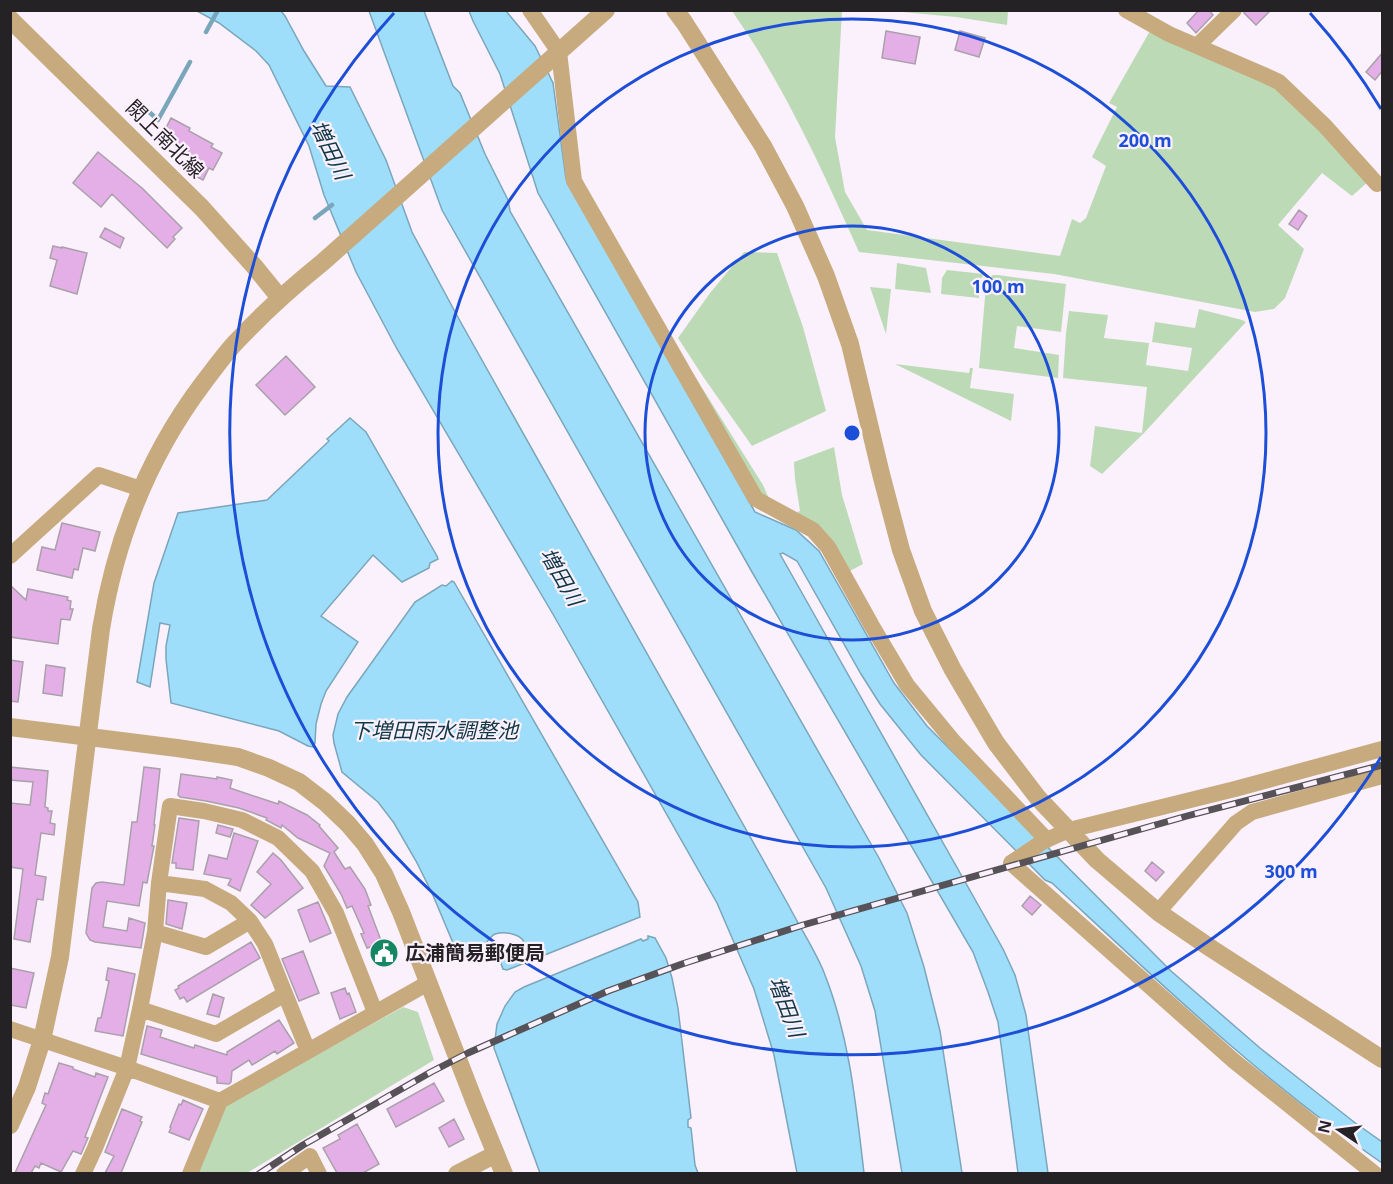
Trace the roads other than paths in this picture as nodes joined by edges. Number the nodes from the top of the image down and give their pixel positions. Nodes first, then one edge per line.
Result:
1 (530, 10) edge
2 (606, 10) edge
3 (675, 10) edge
4 (1126, 10) edge
5 (1234, 10) edge
6 (10, 19) edge
7 (1197, 46) junction
8 (556, 55) junction
9 (1377, 184) dead end
10 (280, 298) junction
11 (141, 489) junction
12 (10, 556) edge
13 (10, 727) edge
14 (87, 737) junction
15 (1383, 749) edge
16 (1383, 776) edge
17 (1069, 830) junction
18 (1045, 841) junction
19 (159, 883) junction
20 (1158, 912) junction
21 (250, 921) junction
22 (155, 932) junction
23 (428, 983) junction
24 (285, 994) junction
25 (140, 1009) junction
26 (375, 1012) junction
27 (10, 1029) edge
28 (42, 1040) junction
29 (308, 1051) junction
30 (1383, 1059) edge
31 (127, 1068) junction
32 (220, 1101) junction
33 (10, 1125) edge
34 (496, 1154) junction
35 (83, 1173) edge
36 (190, 1173) edge
37 (284, 1173) edge
38 (319, 1173) edge
39 (457, 1173) edge
40 (504, 1173) edge
41 (1375, 1173) edge

1 - 8 street
2 - 8 street
3 - 17 street
4 - 7 street
5 - 7 street
6 - 10 street, 閖上南北線
7 - 9 street
8 - 10 street
8 - 18 street
10 - 11 street
11 - 12 street
11 - 14 street
13 - 14 street
14 - 23 street
14 - 28 street
15 - 17 street
16 - 20 street
17 - 18 street
17 - 20 street
18 - 41 street
19 - 21 street
19 - 22 street
19 - 26 street
20 - 30 street
21 - 22 street
21 - 24 street
22 - 25 street
23 - 26 street
23 - 34 street
24 - 25 street
24 - 29 street
25 - 31 street
26 - 29 street
27 - 28 street
28 - 31 street
28 - 33 street
29 - 32 street
31 - 32 street
31 - 35 street
32 - 36 street
34 - 39 street
34 - 40 street
37 - 38 street

